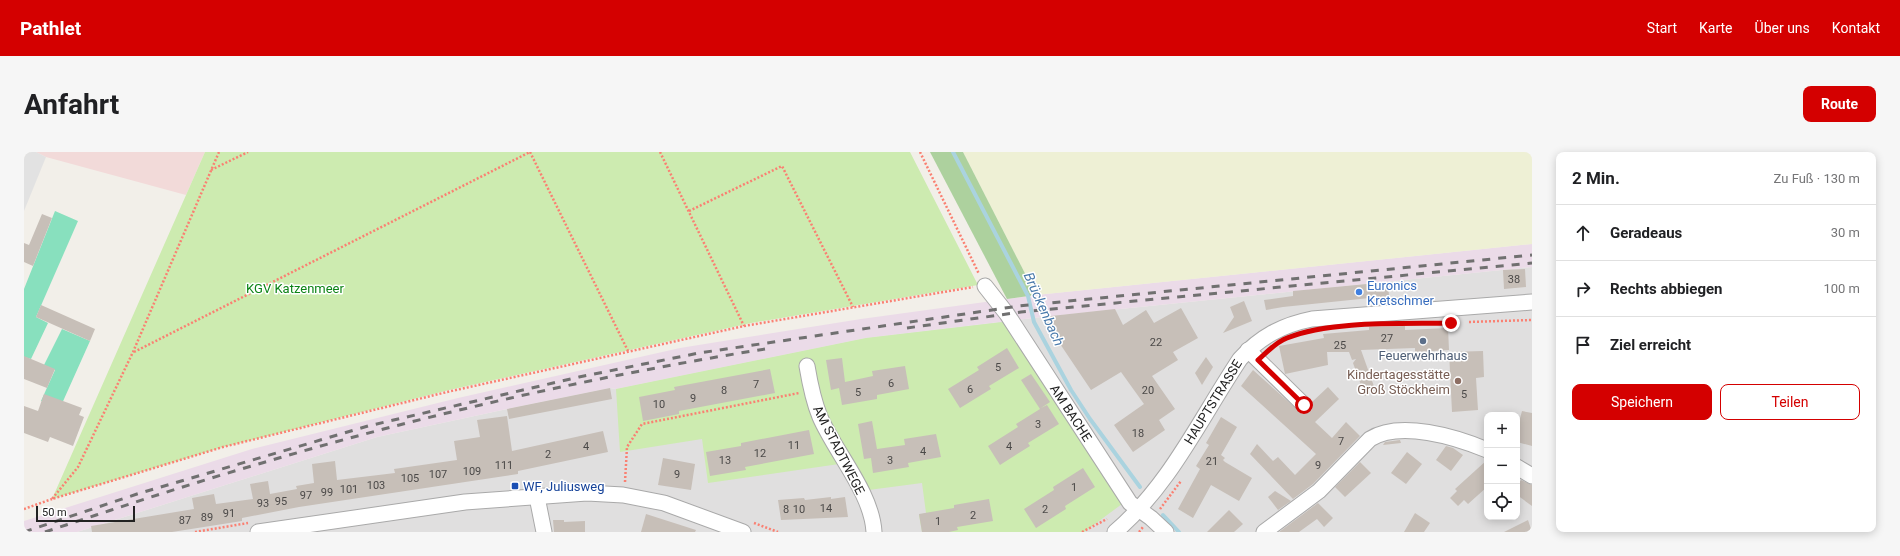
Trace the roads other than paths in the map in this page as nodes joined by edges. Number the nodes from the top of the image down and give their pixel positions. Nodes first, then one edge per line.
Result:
1 (985, 286) road end
2 (1532, 302) edge
3 (1248, 350) junction
4 (807, 366) dead end
5 (1304, 405) dead end
6 (1484, 449) edge
7 (1520, 469) edge
8 (1532, 476) edge
9 (537, 497) junction
10 (1145, 514) junction
11 (1267, 531) edge
12 (258, 532) edge
13 (544, 532) edge
14 (743, 532) edge
15 (874, 532) edge
16 (1115, 532) edge
17 (1166, 532) edge

1 - 10 street, AM BACHE
2 - 3 street, HAUPTSTRASSE
3 - 5 street
3 - 10 street, HAUPTSTRASSE
4 - 15 street, AM STADTWEGE
6 - 11 street
7 - 8 street
9 - 12 street
9 - 13 street
9 - 14 street
10 - 16 street, HAUPTSTRASSE
10 - 17 street, AM BACHE

